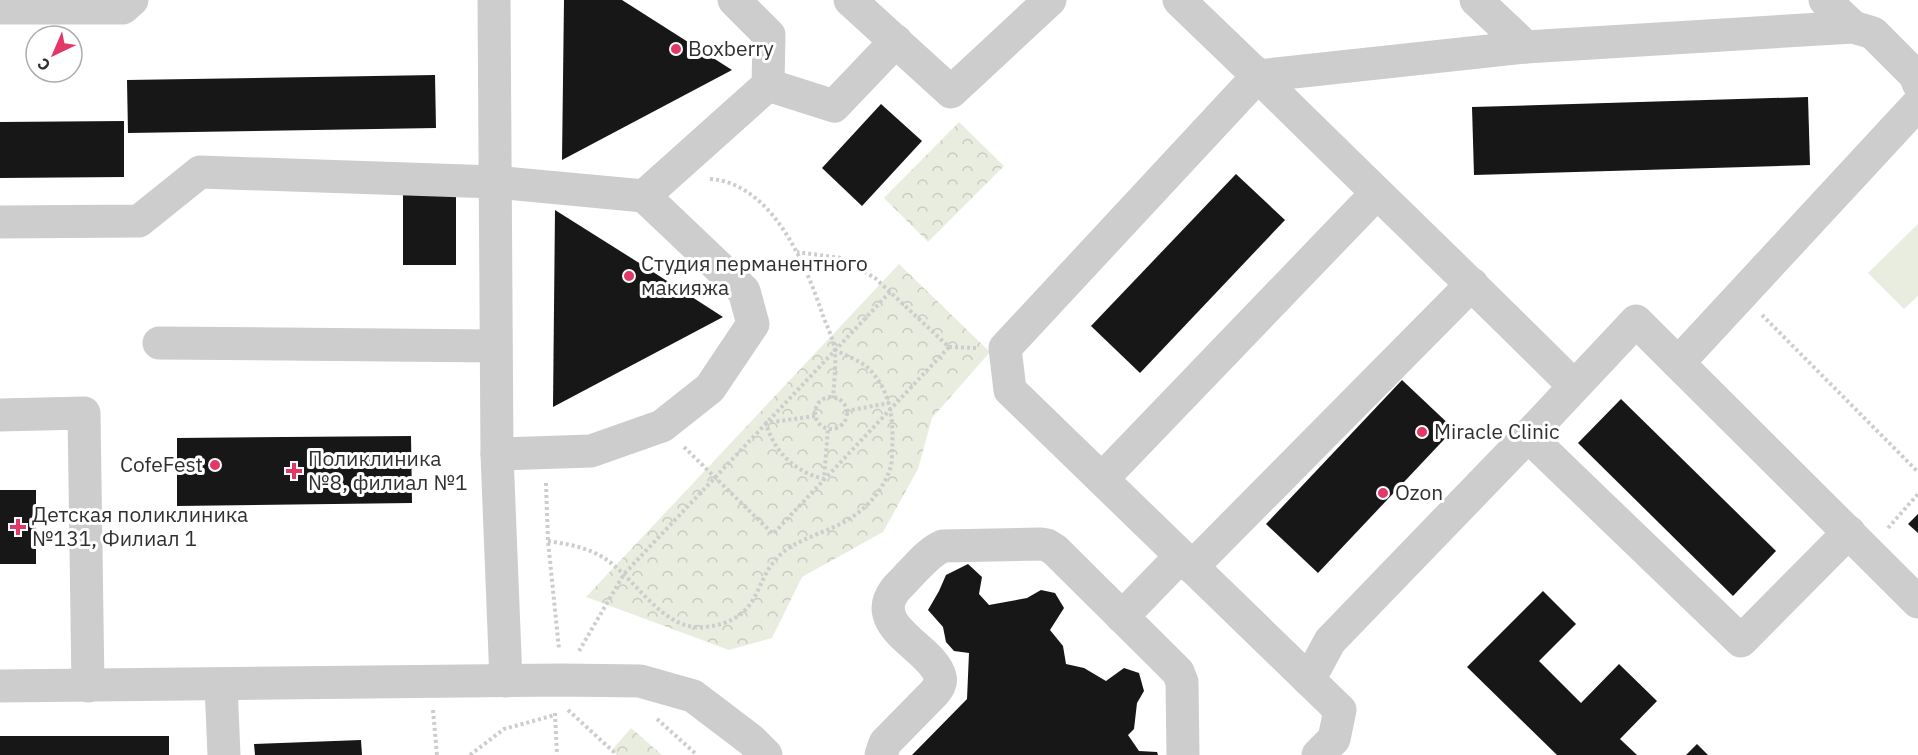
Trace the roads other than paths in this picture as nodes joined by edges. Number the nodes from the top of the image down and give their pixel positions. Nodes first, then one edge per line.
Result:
1 (132, 0) edge
2 (494, 0) edge
3 (734, 0) edge
4 (850, 0) edge
5 (1050, 0) edge
6 (1179, 0) edge
7 (1476, 0) edge
8 (1825, 0) edge
9 (0, 8) edge
10 (1853, 27) junction
11 (896, 41) junction
12 (1526, 47) junction
13 (1258, 76) junction
14 (1918, 83) edge
15 (768, 86) junction
16 (1918, 104) edge
17 (495, 182) junction
18 (655, 186) junction
19 (1376, 194) junction
20 (0, 222) edge
21 (1472, 284) junction
22 (159, 343) dead end
23 (496, 346) junction
24 (1678, 363) junction
25 (1574, 386) junction
26 (0, 415) edge
27 (1528, 436) junction
28 (497, 454) junction
29 (1102, 479) junction
30 (1858, 541) junction
31 (1187, 561) junction
32 (1918, 602) edge
33 (1122, 617) junction
34 (1310, 680) junction
35 (506, 681) junction
36 (221, 685) junction
37 (0, 686) edge
38 (88, 686) junction
39 (224, 755) edge
40 (766, 755) edge
41 (880, 755) edge
42 (1183, 755) edge
43 (1318, 755) edge

1 - 9 street
2 - 17 street
3 - 15 street
4 - 11 street
5 - 11 street
6 - 13 street
7 - 12 street
8 - 10 street
10 - 12 street
10 - 14 street
11 - 15 street
12 - 13 street
13 - 19 street
13 - 29 street
15 - 18 street
16 - 24 street
17 - 18 street
17 - 20 street
17 - 23 street
18 - 28 street
19 - 21 street
19 - 29 street
21 - 25 street
21 - 31 street
22 - 23 street
23 - 28 street
24 - 25 street
24 - 30 street
25 - 27 street
26 - 38 street
27 - 30 street
27 - 34 street
28 - 35 street
29 - 31 street
30 - 32 street
31 - 33 street
31 - 34 street
33 - 41 street
33 - 42 street
34 - 43 street
35 - 36 street
35 - 40 street
36 - 38 street
36 - 39 street
37 - 38 street

